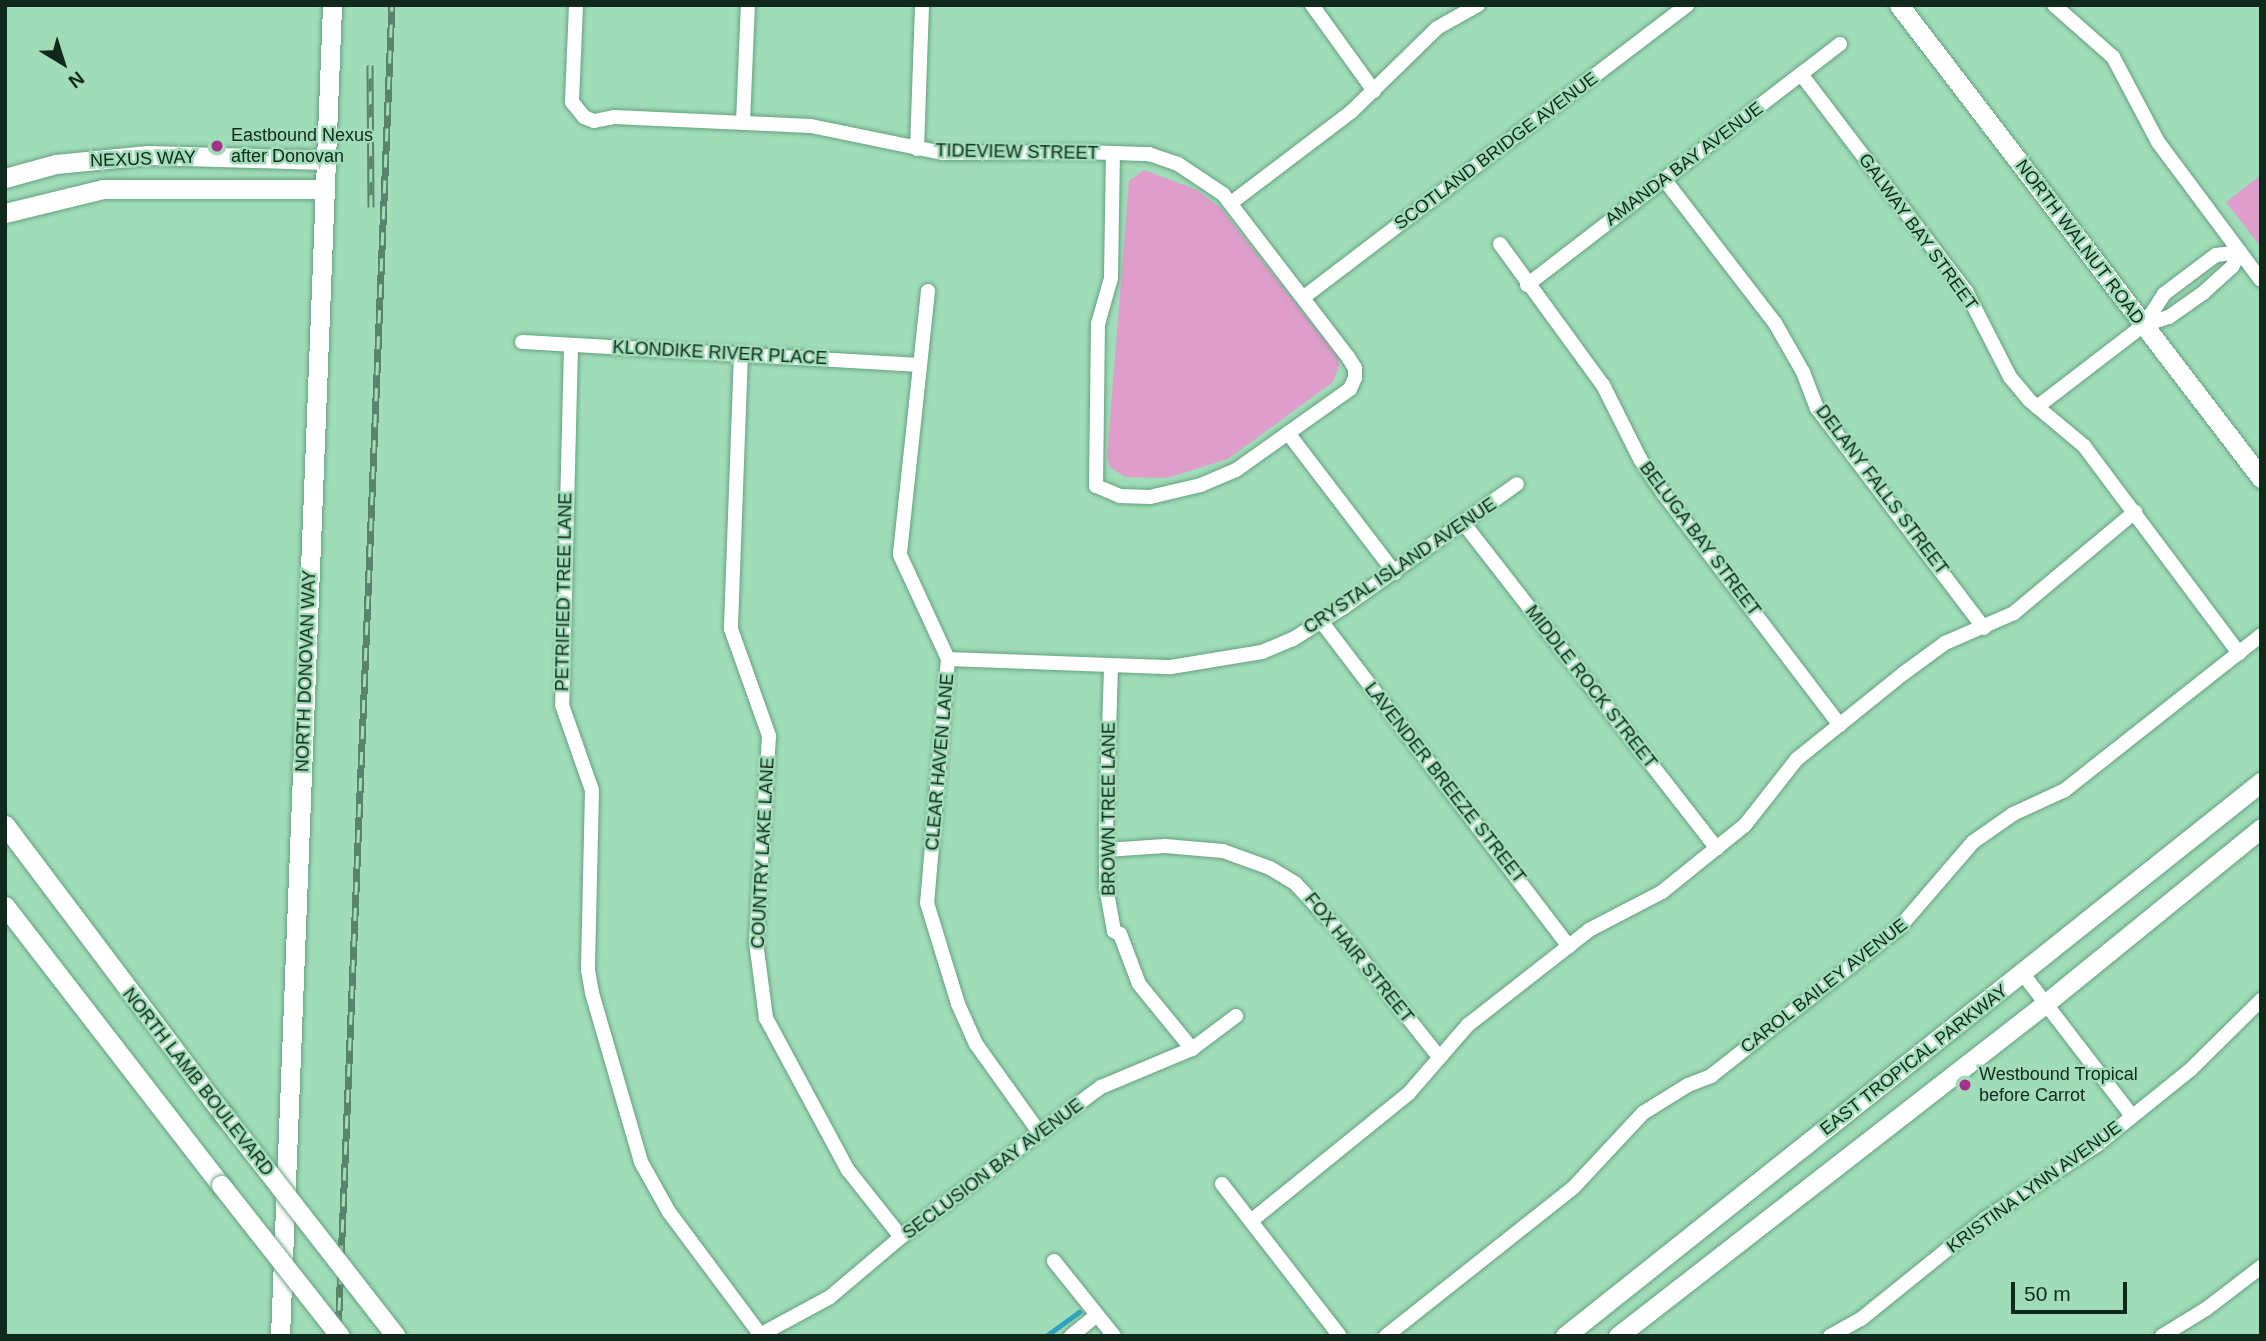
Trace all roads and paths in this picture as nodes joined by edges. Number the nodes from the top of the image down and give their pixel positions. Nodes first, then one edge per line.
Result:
1 (332, 5) edge
2 (576, 5) edge
3 (748, 5) edge
4 (922, 5) edge
5 (1312, 5) edge
6 (1478, 5) edge
7 (1687, 5) edge
8 (1899, 5) edge
9 (2054, 5) edge
10 (1840, 44) dead end
11 (1801, 75) junction
12 (1374, 91) junction
13 (743, 122) junction
14 (917, 149) junction
15 (1113, 153) junction
16 (326, 160) junction
17 (5, 178) edge
18 (1664, 179) junction
19 (325, 189) junction
20 (1231, 203) junction
21 (5, 213) edge
22 (1500, 244) dead end
23 (2240, 252) junction
24 (2261, 279) edge
25 (1527, 285) junction
26 (928, 291) dead end
27 (1304, 298) junction
28 (2144, 325) junction
29 (522, 342) dead end
30 (572, 345) junction
31 (741, 353) junction
32 (917, 365) junction
33 (2037, 407) junction
34 (1288, 433) junction
35 (2261, 478) edge
36 (1517, 484) dead end
37 (2135, 512) junction
38 (1465, 525) junction
39 (1395, 573) junction
40 (1321, 621) junction
41 (1984, 628) junction
42 (2261, 635) edge
43 (2239, 653) junction
44 (948, 659) junction
45 (1111, 668) junction
46 (1840, 725) junction
47 (2261, 782) edge
48 (5, 825) edge
49 (2261, 828) edge
50 (1717, 849) junction
51 (1106, 850) junction
52 (5, 905) edge
53 (1570, 946) junction
54 (2023, 974) junction
55 (2261, 1000) edge
56 (2046, 1003) junction
57 (1236, 1016) dead end
58 (1192, 1049) junction
59 (1439, 1057) junction
60 (2132, 1116) junction
61 (1039, 1132) junction
62 (1222, 1184) dead end
63 (1251, 1221) junction
64 (901, 1237) junction
65 (1054, 1261) dead end
66 (2261, 1267) edge
67 (1097, 1315) junction
68 (759, 1335) edge
69 (280, 1336) edge
70 (341, 1336) edge
71 (396, 1336) edge
72 (1071, 1336) edge
73 (1114, 1336) edge
74 (1340, 1336) edge
75 (1386, 1336) edge
76 (1565, 1336) edge
77 (1618, 1336) edge
78 (1829, 1336) edge
79 (2162, 1336) edge

1 - 16 main road, NORTH DONOVAN WAY
2 - 13 street, TIDEVIEW STREET
3 - 13 street
4 - 14 street
5 - 12 street
6 - 12 street
7 - 27 street, SCOTLAND BRIDGE AVENUE
8 - 28 main road, NORTH WALNUT ROAD
9 - 23 street
10 - 11 street, AMANDA BAY AVENUE
11 - 18 street, AMANDA BAY AVENUE
11 - 33 street, GALWAY BAY STREET
12 - 20 street
13 - 14 street, TIDEVIEW STREET
14 - 15 street, TIDEVIEW STREET
15 - 20 street, TIDEVIEW STREET
15 - 34 street
16 - 17 main road, NEXUS WAY
16 - 19 main road, NORTH DONOVAN WAY
18 - 25 street, AMANDA BAY AVENUE
18 - 41 street, DELANY FALLS STREET
19 - 21 main road, NEXUS WAY
19 - 69 main road, NORTH DONOVAN WAY
20 - 27 street, TIDEVIEW STREET
22 - 25 street, BELUGA BAY STREET
23 - 24 street
23 - 28 street
23 - 28 street
25 - 46 street, BELUGA BAY STREET
26 - 32 street, CLEAR HAVEN LANE
27 - 34 street, TIDEVIEW STREET
28 - 33 street
28 - 35 main road, NORTH WALNUT ROAD
29 - 30 street, KLONDIKE RIVER PLACE
30 - 31 street, KLONDIKE RIVER PLACE
30 - 68 street, PETRIFIED TREE LANE
31 - 32 street, KLONDIKE RIVER PLACE
31 - 64 street, COUNTRY LAKE LANE
32 - 44 street, CLEAR HAVEN LANE
33 - 37 street, GALWAY BAY STREET
34 - 39 street
36 - 38 street, CRYSTAL ISLAND AVENUE
37 - 41 street
37 - 43 street, GALWAY BAY STREET
38 - 39 street, CRYSTAL ISLAND AVENUE
38 - 50 street, MIDDLE ROCK STREET
39 - 40 street, CRYSTAL ISLAND AVENUE
40 - 45 street, CRYSTAL ISLAND AVENUE
40 - 53 street, LAVENDER BREEZE STREET
41 - 46 street
42 - 43 street, CAROL BAILEY AVENUE
43 - 75 street, CAROL BAILEY AVENUE
44 - 45 street, CRYSTAL ISLAND AVENUE
44 - 61 street, CLEAR HAVEN LANE
45 - 51 street, BROWN TREE LANE
46 - 50 street
47 - 54 main road, EAST TROPICAL PARKWAY
48 - 71 main road, NORTH LAMB BOULEVARD, bridge
49 - 56 main road, EAST TROPICAL PARKWAY
50 - 53 street
51 - 58 street, BROWN TREE LANE
51 - 59 street, FOX HAIR STREET
52 - 70 main road, bridge
53 - 59 street
54 - 56 street
54 - 76 main road, EAST TROPICAL PARKWAY
55 - 60 street, KRISTINA LYNN AVENUE
56 - 60 street
56 - 77 main road, EAST TROPICAL PARKWAY
57 - 58 street, SECLUSION BAY AVENUE
58 - 61 street, SECLUSION BAY AVENUE
59 - 63 street
60 - 78 street, KRISTINA LYNN AVENUE
61 - 64 street, SECLUSION BAY AVENUE
62 - 63 street
63 - 74 street
64 - 68 street, SECLUSION BAY AVENUE
65 - 67 street
66 - 79 street
67 - 72 street
67 - 73 street

